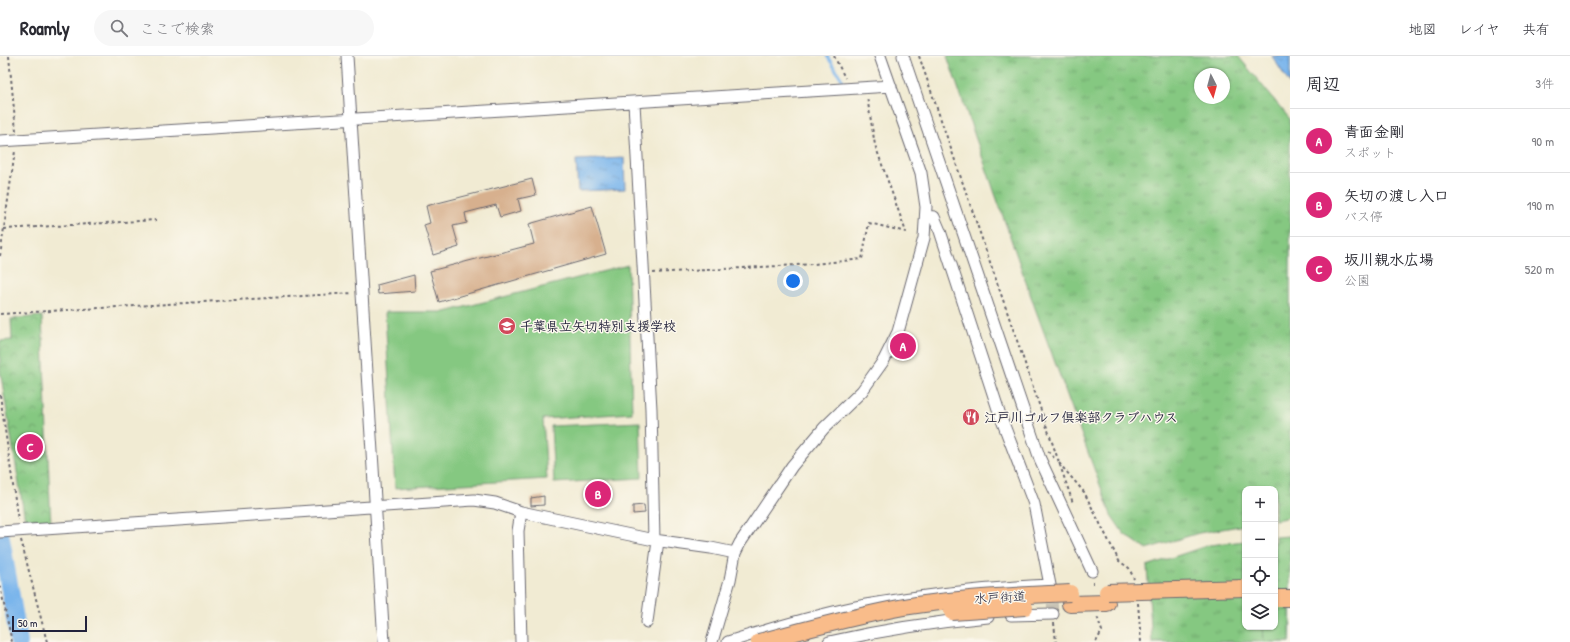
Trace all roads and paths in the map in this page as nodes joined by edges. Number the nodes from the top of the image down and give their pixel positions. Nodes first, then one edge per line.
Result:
1 (8, 56) edge
2 (347, 56) edge
3 (834, 56) edge
4 (880, 56) edge
5 (903, 56) edge
6 (919, 56) edge
7 (891, 86) junction
8 (851, 88) junction
9 (866, 88) junction
10 (634, 103) junction
11 (351, 120) junction
12 (17, 140) junction
13 (1, 141) edge
14 (926, 216) junction
15 (156, 220) dead end
16 (4, 229) junction
17 (0, 256) edge
18 (644, 273) junction
19 (362, 293) junction
20 (0, 314) edge
21 (376, 508) junction
22 (521, 512) junction
23 (0, 532) edge
24 (656, 540) junction
25 (735, 553) junction
26 (1092, 571) dead end
27 (1135, 581) dead end
28 (0, 586) edge
29 (1290, 587) edge
30 (1242, 588) edge
31 (1278, 588) edge
32 (1137, 597) dead end
33 (1278, 598) edge
34 (1290, 598) edge
35 (1070, 599) junction
36 (1242, 599) edge
37 (1103, 602) junction
38 (1053, 614) joint
39 (646, 622) dead end
40 (12, 642) edge
41 (384, 642) edge
42 (521, 642) edge
43 (712, 642) edge
44 (728, 642) edge
45 (759, 642) edge
46 (797, 642) edge
47 (829, 642) edge
48 (1056, 642) edge
49 (1096, 642) edge
50 (1142, 642) edge

1 - 12 path
2 - 11 street
3 - 8 path
4 - 7 street
5 - 26 street
6 - 27 path
7 - 9 street
7 - 14 street
8 - 9 street
8 - 10 street
9 - 18 path
10 - 11 street
10 - 18 street
11 - 12 street
11 - 19 street
12 - 13 street
12 - 16 path
14 - 25 street
14 - 44 street
15 - 16 path
16 - 17 path
18 - 24 street
19 - 20 path
19 - 21 street
21 - 22 street
21 - 23 street
21 - 41 street
22 - 24 street
22 - 42 street
24 - 25 street
24 - 39 street
25 - 43 street
28 - 40 path
29 - 31 highway
30 - 37 highway, 水戸街道, bridge
32 - 50 path
33 - 34 highway
35 - 37 highway, 水戸街道
35 - 45 highway, 水戸街道, bridge
35 - 46 highway, 水戸街道, bridge
36 - 37 highway, 水戸街道
37 - 49 path
38 - 47 street
38 - 48 path

